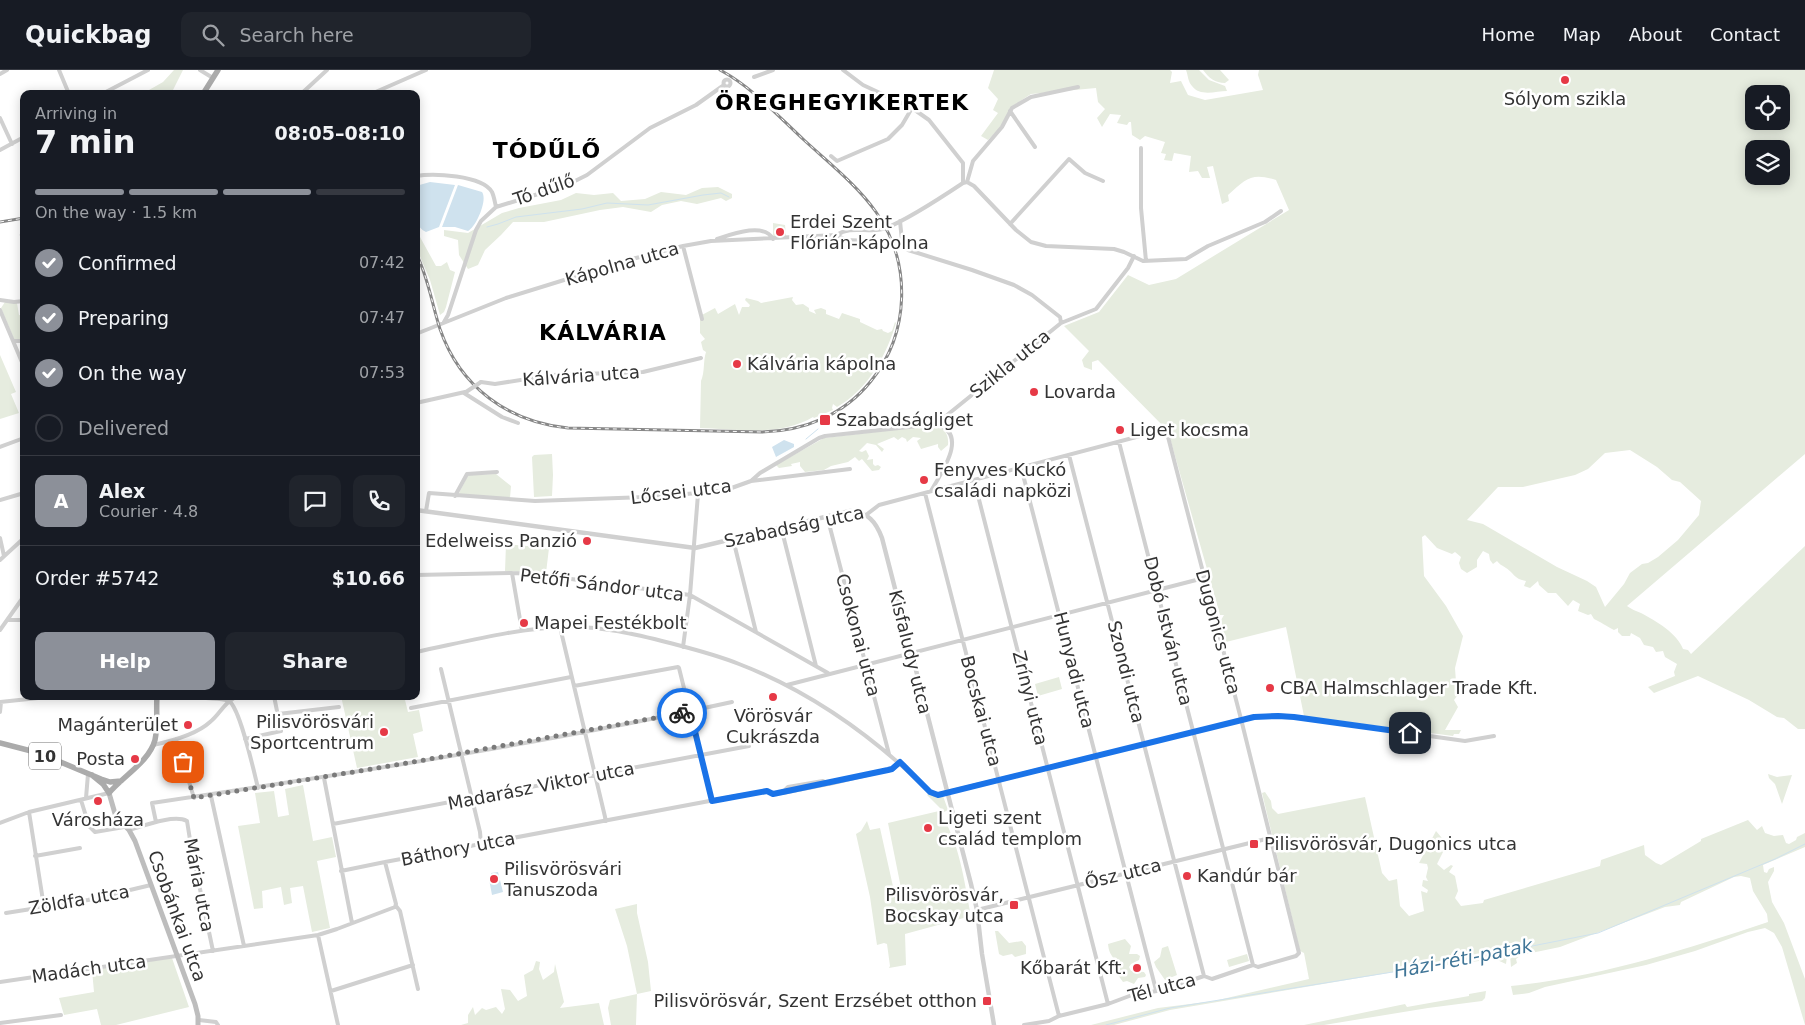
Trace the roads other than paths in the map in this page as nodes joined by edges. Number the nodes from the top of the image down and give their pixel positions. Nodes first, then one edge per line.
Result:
1 (8, 70) edge
2 (59, 70) edge
3 (148, 70) edge
4 (200, 70) edge
5 (218, 70) edge
6 (327, 70) edge
7 (426, 70) edge
8 (773, 70) edge
9 (843, 70) edge
10 (0, 74) edge
11 (754, 77) dead end
12 (213, 78) junction
13 (724, 85) dead end
14 (1078, 88) dead end
15 (68, 90) edge
16 (110, 90) edge
17 (206, 90) edge
18 (305, 90) edge
19 (379, 90) edge
20 (912, 108) junction
21 (1010, 111) junction
22 (0, 118) edge
23 (20, 139) edge
24 (12, 144) junction
25 (1035, 147) dead end
26 (1142, 148) dead end
27 (0, 150) edge
28 (831, 156) dead end
29 (420, 176) edge
30 (1103, 181) dead end
31 (965, 182) junction
32 (496, 207) junction
33 (1280, 211) dead end
34 (900, 221) junction
35 (1010, 224) junction
36 (756, 231) junction
37 (744, 232) junction
38 (837, 235) junction
39 (773, 239) junction
40 (744, 240) junction
41 (756, 240) junction
42 (711, 241) junction
43 (871, 241) dead end
44 (683, 246) junction
45 (1134, 256) junction
46 (1146, 261) junction
47 (0, 300) edge
48 (20, 301) edge
49 (0, 310) edge
50 (702, 319) dead end
51 (444, 322) junction
52 (1061, 323) junction
53 (420, 332) edge
54 (12, 341) junction
55 (20, 341) edge
56 (20, 358) edge
57 (701, 358) dead end
58 (465, 393) junction
59 (420, 402) edge
60 (518, 423) dead end
61 (936, 424) junction
62 (1164, 430) joint
63 (20, 440) edge
64 (1119, 442) junction
65 (0, 447) edge
66 (1070, 455) junction
67 (1021, 467) junction
68 (850, 469) dead end
69 (497, 472) dead end
70 (974, 480) junction
71 (751, 481) junction
72 (931, 491) junction
73 (926, 493) junction
74 (20, 494) edge
75 (698, 494) junction
76 (455, 496) junction
77 (0, 500) edge
78 (420, 511) edge
79 (426, 511) junction
80 (866, 515) junction
81 (827, 516) junction
82 (781, 527) junction
83 (0, 538) edge
84 (733, 539) junction
85 (20, 541) edge
86 (695, 548) junction
87 (4, 556) junction
88 (0, 560) edge
89 (512, 573) junction
90 (420, 575) edge
91 (1204, 578) junction
92 (1158, 590) junction
93 (690, 595) junction
94 (20, 602) edge
95 (1108, 602) junction
96 (1060, 615) junction
97 (8, 620) junction
98 (20, 620) edge
99 (560, 627) junction
100 (1011, 627) junction
101 (0, 630) edge
102 (522, 631) junction
103 (756, 632) junction
104 (963, 640) junction
105 (683, 647) junction
106 (420, 651) edge
107 (911, 653) junction
108 (866, 664) junction
109 (816, 666) junction
110 (441, 669) dead end
111 (828, 673) junction
112 (572, 677) junction
113 (787, 685) junction
114 (574, 686) junction
115 (20, 700) edge
116 (156, 700) edge
117 (226, 700) edge
118 (229, 700) edge
119 (275, 700) edge
120 (448, 701) junction
121 (0, 702) edge
122 (732, 702) dead end
123 (339, 707) dead end
124 (411, 708) dead end
125 (690, 711) junction
126 (0, 712) edge
127 (278, 714) junction
128 (1241, 719) junction
129 (585, 731) junction
130 (1193, 731) junction
131 (1494, 736) dead end
132 (176, 739) junction
133 (245, 739) junction
134 (0, 742) edge
135 (1144, 743) junction
136 (153, 745) junction
137 (749, 746) dead end
138 (461, 754) junction
139 (889, 754) junction
140 (702, 756) junction
141 (1096, 756) junction
142 (900, 762) junction
143 (1047, 768) junction
144 (187, 774) junction
145 (90, 775) junction
146 (596, 776) junction
147 (172, 777) dead end
148 (324, 778) junction
149 (1000, 780) junction
150 (121, 781) junction
151 (110, 782) junction
152 (829, 784) junction
153 (258, 788) junction
154 (109, 792) junction
155 (783, 793) junction
156 (946, 793) junction
157 (211, 796) junction
158 (86, 798) junction
159 (194, 798) junction
160 (472, 799) junction
161 (81, 800) junction
162 (712, 801) junction
163 (29, 812) junction
164 (606, 821) junction
165 (0, 822) edge
166 (156, 822) junction
167 (333, 824) junction
168 (127, 829) junction
169 (1270, 838) junction
170 (481, 844) junction
171 (80, 848) dead end
172 (1223, 850) junction
173 (35, 856) junction
174 (385, 862) junction
175 (1174, 862) junction
176 (341, 870) junction
177 (1126, 874) junction
178 (151, 885) junction
179 (1078, 886) junction
180 (1029, 898) junction
181 (396, 906) junction
182 (44, 907) junction
183 (977, 910) junction
184 (6, 913) dead end
185 (352, 923) junction
186 (318, 935) junction
187 (244, 946) junction
188 (213, 951) junction
189 (1299, 953) joint
190 (177, 956) junction
191 (412, 965) junction
192 (1253, 965) junction
193 (1204, 976) junction
194 (0, 982) edge
195 (418, 989) dead end
196 (1156, 990) junction
197 (331, 991) junction
198 (1108, 1004) junction
199 (61, 1015) dead end
200 (1059, 1016) junction
201 (199, 1022) edge
202 (0, 1023) edge
203 (218, 1025) edge
204 (338, 1025) edge
205 (994, 1025) edge
206 (1024, 1025) edge

1 - 10 street
2 - 15 street
3 - 16 street
4 - 12 street
5 - 12 main road
6 - 18 street
7 - 19 street
8 - 11 street
9 - 20 street
12 - 17 main road
13 - 32 street, Tó dűlő
14 - 21 street
20 - 28 street
20 - 31 street
21 - 25 street
21 - 31 street
22 - 24 street
23 - 24 street
24 - 27 street
26 - 46 street
29 - 32 street
30 - 35 street
31 - 34 street
31 - 35 street
32 - 51 street, Tó dűlő
33 - 46 street
34 - 38 street, Kápolna utca
34 - 52 street
35 - 45 street
36 - 37 street
36 - 39 street
36 - 41 street
37 - 40 street
37 - 42 street
38 - 39 street, Kápolna utca
38 - 43 street, Kápolna utca
39 - 41 street, Kápolna utca
40 - 41 street, Kápolna utca
40 - 42 street, Kápolna utca
42 - 44 street, Kápolna utca
44 - 50 street
44 - 51 street, Kápolna utca
45 - 46 street
45 - 52 street, Szikla utca
47 - 48 street
49 - 54 street
51 - 53 street, Kápolna utca
52 - 61 street, Szikla utca
54 - 55 street
54 - 56 street
57 - 58 street, Kálvária utca, bridge
58 - 59 street, Kálvária utca
58 - 60 street
61 - 71 street
61 - 72 street
62 - 64 street, Szabadság utca
62 - 91 street, Dugonics utca
63 - 65 street
64 - 66 street, Szabadság utca
64 - 92 street, Dobó István utca
66 - 67 street, Szabadság utca
66 - 95 street, Szondi utca
67 - 70 street, Szabadság utca
67 - 96 street, Hunyadi utca
68 - 71 street, Lőcsei utca
69 - 76 street
70 - 72 street, Szabadság utca
70 - 100 street, Zrínyi utca
71 - 75 street, Lőcsei utca
72 - 73 street, Szabadság utca
73 - 80 street, Szabadság utca
73 - 104 street, Bocskai utca
74 - 77 street
75 - 76 street, Lőcsei utca
75 - 86 street
76 - 79 street
78 - 79 street, Szabadság utca
79 - 86 street, Szabadság utca
80 - 81 street, Szabadság utca
80 - 107 street, Kisfaludy utca
81 - 82 street, Szabadság utca
81 - 108 street, Csokonai utca
82 - 84 street, Szabadság utca
82 - 109 street
83 - 87 street
84 - 86 street, Szabadság utca
84 - 103 street
85 - 87 street
86 - 93 street
87 - 88 street
89 - 90 street, Petőfi Sándor utca
89 - 93 street, Petőfi Sándor utca
89 - 102 street
91 - 92 street
91 - 128 street, Dugonics utca
92 - 95 street
92 - 130 street, Dobó István utca
93 - 103 street, Petőfi Sándor utca
93 - 105 street
94 - 97 street
95 - 96 street
95 - 135 street, Szondi utca
96 - 100 street
96 - 141 street, Hunyadi utca
97 - 98 street
97 - 101 street
99 - 102 street
99 - 105 street
99 - 112 street
100 - 104 street
100 - 143 street, Zrínyi utca
102 - 106 street
103 - 109 street, Petőfi Sándor utca
104 - 107 street
104 - 149 street, Bocskai utca
105 - 113 street
107 - 108 street
107 - 156 street, Kisfaludy utca
108 - 111 street
108 - 139 street, Csokonai utca
109 - 111 street, Petőfi Sándor utca
110 - 120 street
111 - 113 street
112 - 114 street
112 - 120 street
113 - 139 street
114 - 125 street
114 - 129 street
115 - 121 street
116 - 136 main road
117 - 132 street
118 - 133 street
119 - 127 street
120 - 124 street
120 - 138 street
121 - 126 street
122 - 125 street
123 - 127 street
125 - 129 street
125 - 140 street
127 - 133 street
128 - 130 street
128 - 131 street
128 - 169 street, Dugonics utca
129 - 138 street
129 - 146 street
130 - 135 street
130 - 172 street, Dobó István utca
132 - 136 street
132 - 144 street
133 - 153 street
134 - 145 main road, 10
135 - 141 street
135 - 175 street, Szondi utca
136 - 150 main road
137 - 140 street, Madarász Viktor utca
138 - 148 street
138 - 160 street
139 - 142 street
140 - 146 street, Madarász Viktor utca
140 - 162 street
141 - 143 street
141 - 177 street, Hunyadi utca
142 - 152 street
142 - 156 street
143 - 149 street
143 - 179 street, Zrínyi utca
144 - 147 street
144 - 159 street
145 - 151 main road, 10
145 - 154 main road
145 - 158 street
146 - 160 street, Madarász Viktor utca
146 - 164 street
148 - 153 street
148 - 167 street
149 - 156 street
149 - 180 street, Bocskai utca
150 - 151 main road, 10
150 - 154 main road
151 - 154 main road
152 - 155 street
152 - 155 street
153 - 157 street
154 - 158 street
154 - 168 main road, Csobánkai utca
155 - 162 street, Báthory utca
156 - 183 street, Kisfaludy utca
157 - 159 street
157 - 187 street
158 - 161 street
159 - 166 street
160 - 167 street, Madarász Viktor utca
160 - 170 street
161 - 163 street
161 - 168 street
162 - 164 street, Báthory utca
163 - 165 street
163 - 173 street
164 - 170 street, Báthory utca
166 - 168 street
166 - 188 street, Mária utca
167 - 176 street
168 - 178 main road, Csobánkai utca
169 - 172 street, Ősz utca
169 - 189 street, Dugonics utca
170 - 174 street, Báthory utca
171 - 173 street
172 - 175 street, Ősz utca
172 - 192 street, Dobó István utca
173 - 182 street
174 - 176 street
174 - 181 street, Báthory utca
175 - 177 street, Ősz utca
175 - 193 street, Szondi utca
176 - 185 street
177 - 179 street, Ősz utca
177 - 196 street, Hunyadi utca
178 - 182 street, Zöldfa utca
178 - 190 main road, Csobánkai utca
179 - 180 street, Ősz utca
179 - 198 street, Zrínyi utca
180 - 183 street, Ősz utca
180 - 200 street, Bocskai utca
181 - 185 street
181 - 191 street, Báthory utca
182 - 184 street, Zöldfa utca
183 - 205 street, Kisfaludy utca
185 - 186 street
186 - 187 street
186 - 197 street
187 - 188 street
188 - 190 street
189 - 192 street, Tél utca
190 - 194 street, Madách utca
190 - 201 main road, Csobánkai utca
191 - 195 street, Báthory utca
191 - 197 street
192 - 193 street, Tél utca
193 - 196 street, Tél utca
196 - 198 street, Tél utca
197 - 204 street
198 - 200 street, Tél utca
199 - 202 street
200 - 206 street, Tél utca
201 - 203 street

